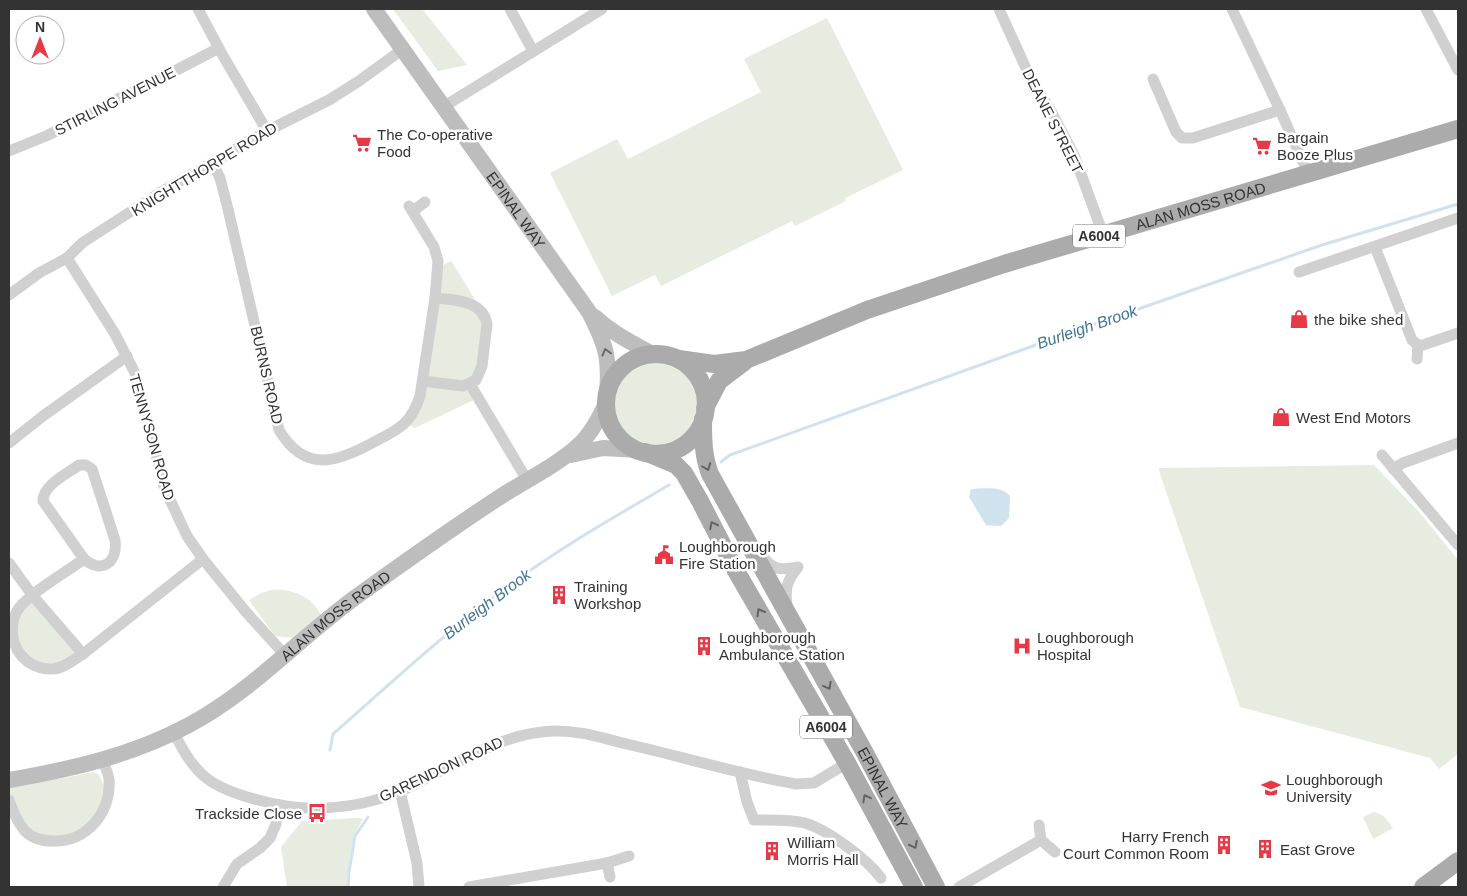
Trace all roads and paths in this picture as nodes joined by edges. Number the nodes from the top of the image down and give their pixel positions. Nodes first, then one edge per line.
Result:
1 (198, 9) edge
2 (374, 9) edge
3 (510, 9) edge
4 (602, 9) edge
5 (999, 9) edge
6 (1232, 9) edge
7 (1426, 9) edge
8 (219, 48) junction
9 (402, 50) junction
10 (533, 51) junction
11 (1458, 70) edge
12 (1153, 79) dead end
13 (443, 107) junction
14 (1280, 110) junction
15 (1458, 129) edge
16 (267, 131) junction
17 (9, 151) edge
18 (212, 162) junction
19 (1308, 173) junction
20 (425, 202) dead end
21 (1458, 218) edge
22 (1103, 234) junction
23 (1375, 247) junction
24 (66, 258) junction
25 (1298, 272) dead end
26 (9, 295) edge
27 (435, 298) junction
28 (590, 312) junction
29 (1458, 333) edge
30 (1418, 345) junction
31 (652, 354) junction
32 (127, 356) junction
33 (679, 359) junction
34 (1416, 359) dead end
35 (746, 360) junction
36 (422, 381) junction
37 (470, 384) junction
38 (607, 398) junction
39 (704, 414) junction
40 (1458, 443) edge
41 (9, 444) edge
42 (642, 451) junction
43 (1382, 455) dead end
44 (564, 458) junction
45 (1393, 469) junction
46 (527, 480) junction
47 (735, 521) junction
48 (1458, 545) edge
49 (84, 559) junction
50 (203, 559) junction
51 (9, 564) edge
52 (33, 596) junction
53 (788, 614) junction
54 (83, 654) junction
55 (286, 656) junction
56 (174, 732) junction
57 (865, 753) junction
58 (102, 761) junction
59 (848, 763) junction
60 (740, 772) junction
61 (9, 780) edge
62 (400, 791) junction
63 (9, 800) edge
64 (279, 805) junction
65 (1039, 825) dead end
66 (1041, 840) junction
67 (1055, 852) dead end
68 (629, 856) dead end
69 (1458, 860) edge
70 (607, 863) junction
71 (610, 877) dead end
72 (881, 878) dead end
73 (529, 882) edge
74 (223, 887) edge
75 (419, 887) edge
76 (469, 887) edge
77 (914, 887) edge
78 (936, 887) edge
79 (959, 887) edge
80 (1423, 887) edge

1 - 8 street
2 - 9 street, EPINAL WAY
3 - 10 street
4 - 10 street
5 - 22 street, DEANE STREET
6 - 14 street
7 - 11 street
8 - 16 street
8 - 17 street, STIRLING AVENUE
9 - 13 street, EPINAL WAY
9 - 16 street, KNIGHTTHORPE ROAD
10 - 13 street
12 - 14 street
13 - 28 street, EPINAL WAY
14 - 19 street
15 - 19 main road, ALAN MOSS ROAD / A6004
16 - 18 street, KNIGHTTHORPE ROAD
18 - 24 street, KNIGHTTHORPE ROAD
18 - 36 street, BURNS ROAD
19 - 22 main road, ALAN MOSS ROAD / A6004
20 - 27 street, BURNS ROAD
21 - 23 street
22 - 35 main road, ALAN MOSS ROAD / A6004
23 - 25 street
23 - 30 street
24 - 26 street, KNIGHTTHORPE ROAD
24 - 32 street, TENNYSON ROAD
27 - 36 street, BURNS ROAD
27 - 37 street
28 - 31 street, EPINAL WAY
38 -> 28 street, EPINAL WAY
29 - 30 street
30 - 34 street
31 - 33 main road, A6004
31 - 38 main road
32 - 41 street
32 - 50 street, TENNYSON ROAD
33 - 35 main road, ALAN MOSS ROAD / A6004
33 - 39 main road, A6004
35 - 39 main road, ALAN MOSS ROAD / A6004
36 - 37 street
37 - 46 street
38 - 42 main road, A6004
38 - 44 street, ALAN MOSS ROAD
39 - 42 main road, A6004
39 -> 47 main road, EPINAL WAY / A6004
40 - 45 street
42 - 44 street, ALAN MOSS ROAD
59 -> 42 main road, EPINAL WAY / A6004
43 - 45 street
44 - 46 street, ALAN MOSS ROAD
45 - 48 street
46 - 55 street, ALAN MOSS ROAD
47 - 53 main road, EPINAL WAY / A6004
47 - 53 street
49 - 49 street
49 - 52 street
50 - 54 street
50 - 55 street, TENNYSON ROAD
51 - 52 street
52 - 54 street
52 - 54 street
53 -> 57 main road, EPINAL WAY / A6004
55 - 56 street, ALAN MOSS ROAD
56 - 58 street, ALAN MOSS ROAD
56 - 64 street, GARENDON ROAD
57 - 59 main road
57 -> 78 main road, EPINAL WAY / A6004
58 - 61 street, ALAN MOSS ROAD
58 - 63 street
59 - 60 street, GARENDON ROAD
77 -> 59 main road, EPINAL WAY / A6004
60 - 62 street, GARENDON ROAD
60 - 72 street
62 - 64 street, GARENDON ROAD
62 - 75 street
64 - 74 street
65 - 66 street
66 - 67 street
66 - 79 street
68 - 70 street
69 - 80 main road
70 - 71 street
70 - 73 street
73 - 76 street

